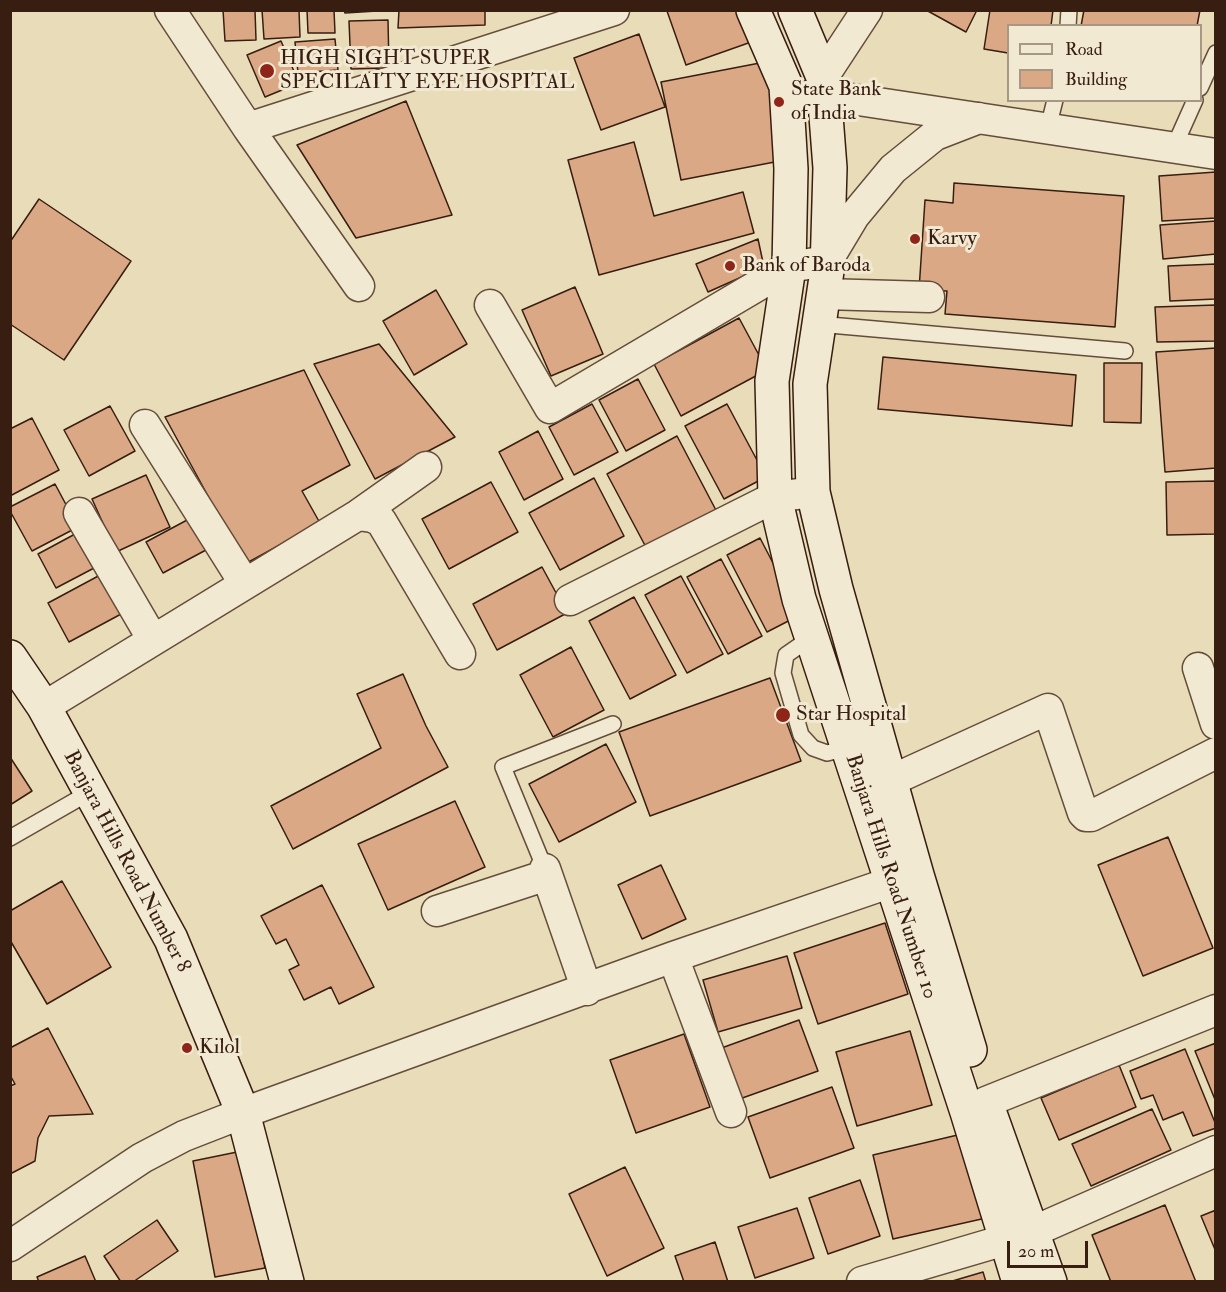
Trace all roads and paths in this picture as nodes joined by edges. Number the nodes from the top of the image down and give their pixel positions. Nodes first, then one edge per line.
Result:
1 (170, 10) edge
2 (614, 10) edge
3 (753, 10) edge
4 (795, 10) edge
5 (867, 10) edge
6 (1215, 53) edge
7 (1202, 83) edge
8 (824, 86) junction
9 (786, 98) junction
10 (1194, 102) edge
11 (1052, 115) edge
12 (979, 118) junction
13 (248, 128) junction
14 (1174, 147) junction
15 (1215, 154) edge
16 (827, 261) junction
17 (789, 267) junction
18 (359, 286) dead end
19 (929, 297) dead end
20 (490, 305) dead end
21 (821, 309) junction
22 (1125, 351) dead end
23 (145, 425) dead end
24 (426, 467) dead end
25 (813, 492) junction
26 (775, 496) junction
27 (79, 513) dead end
28 (358, 515) junction
29 (244, 584) junction
30 (570, 600) dead end
31 (153, 640) junction
32 (460, 654) dead end
33 (10, 657) edge
34 (1198, 668) dead end
35 (44, 707) junction
36 (613, 724) dead end
37 (1215, 724) edge
38 (1215, 753) edge
39 (890, 781) junction
40 (92, 791) junction
41 (10, 838) edge
42 (546, 872) junction
43 (892, 882) junction
44 (437, 911) dead end
45 (673, 957) junction
46 (587, 990) junction
47 (1215, 1010) edge
48 (986, 1102) junction
49 (731, 1112) dead end
50 (243, 1113) junction
51 (1215, 1151) edge
52 (1019, 1236) junction
53 (10, 1246) edge
54 (287, 1281) edge
55 (862, 1281) edge
56 (1019, 1281) edge
57 (1050, 1281) edge

1 - 13 street
2 - 13 street
3 - 9 main road, Banjara Hills Road Number 10
4 - 8 main road, Banjara Hills Road Number 10
5 - 8 street
6 - 7 lane
8 - 9 street
8 - 12 street
8 - 16 main road, Banjara Hills Road Number 10
9 - 17 main road, Banjara Hills Road Number 10
10 - 14 lane
11 - 12 street
11 - 14 street
12 - 16 street
13 - 18 street
14 - 15 street
16 - 17 street
16 - 21 main road, Banjara Hills Road Number 10
17 - 20 street
17 - 26 main road, Banjara Hills Road Number 10
19 - 21 street
21 - 22 lane
21 - 25 main road, Banjara Hills Road Number 10
23 - 29 street
24 - 28 street
25 - 26 street
25 - 39 main road, Banjara Hills Road Number 10
26 - 30 street
26 - 43 main road, Banjara Hills Road Number 10
27 - 31 street
28 - 29 street
28 - 32 street
29 - 31 street
31 - 35 street
33 - 35 main road, Banjara Hills Road Number 8
34 - 37 street
35 - 40 main road, Banjara Hills Road Number 8
36 - 42 lane
38 - 39 street
39 - 48 main road, Banjara Hills Road Number 10
40 - 41 lane
40 - 50 main road, Banjara Hills Road Number 8
42 - 44 street
42 - 46 street
43 - 45 street
43 - 52 main road, Banjara Hills Road Number 10
45 - 46 street
45 - 49 street
46 - 50 street
47 - 48 street
48 - 52 main road, Banjara Hills Road Number 10
50 - 53 street
50 - 54 main road, Banjara Hills Road Number 8
51 - 52 street
52 - 55 street
52 - 56 main road, Banjara Hills Road Number 10
52 - 57 main road, Banjara Hills Road Number 10

